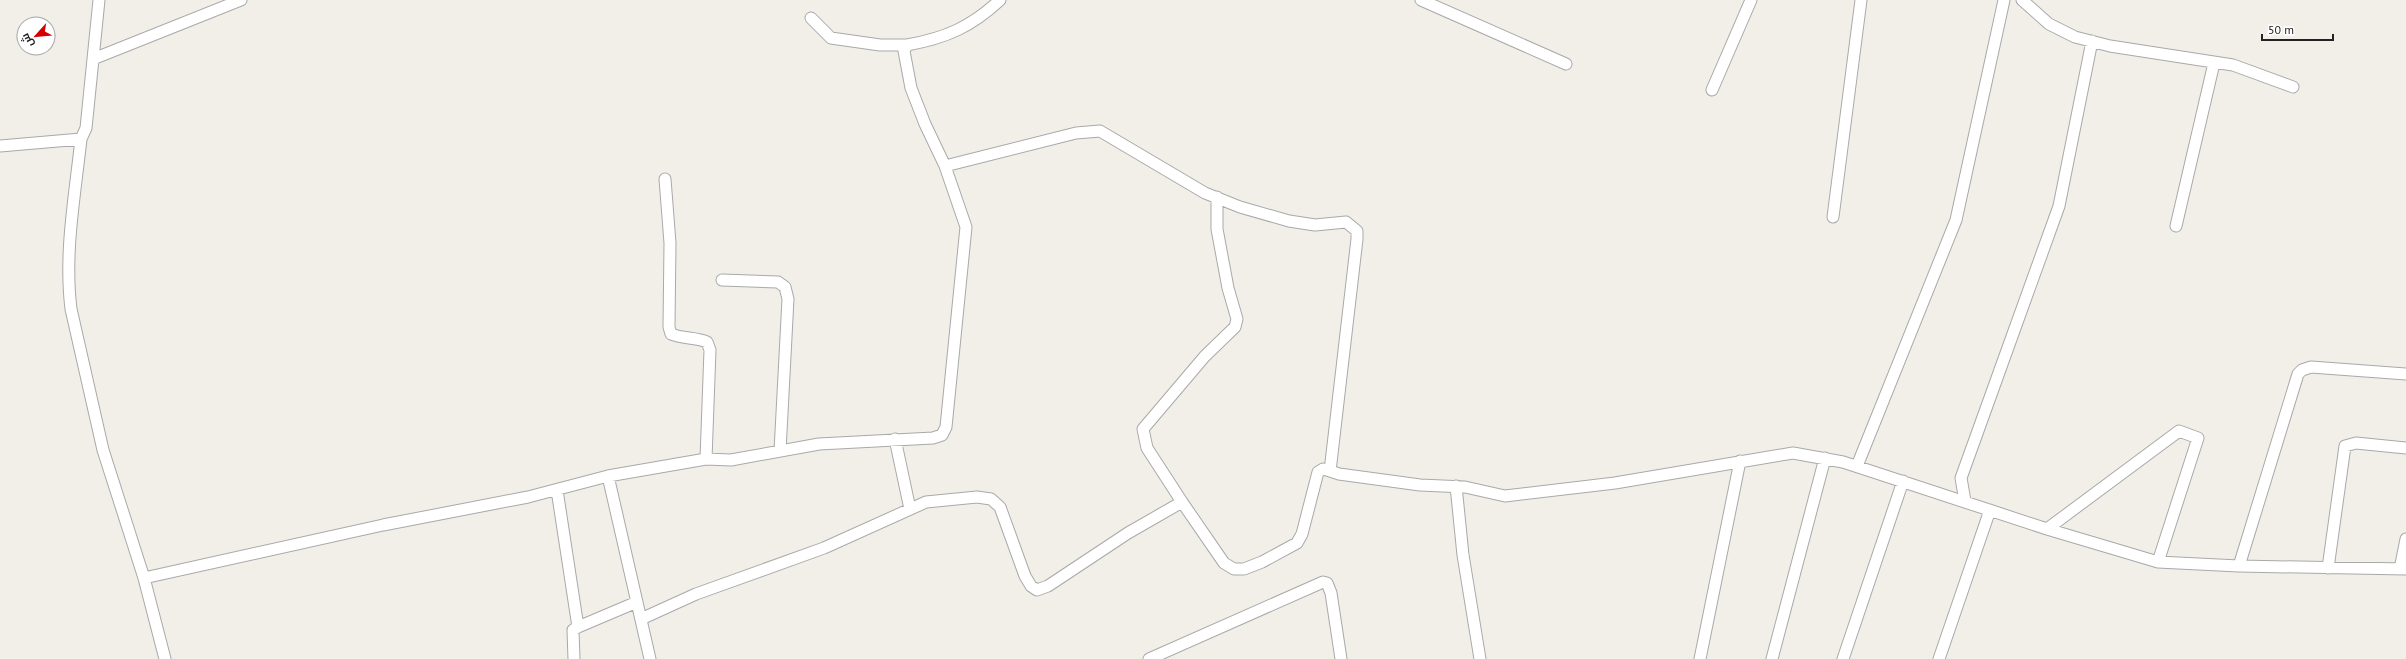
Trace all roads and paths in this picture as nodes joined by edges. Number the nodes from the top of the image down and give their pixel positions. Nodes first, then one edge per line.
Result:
1 (99, 0) edge
2 (241, 0) edge
3 (1000, 0) edge
4 (1421, 0) edge
5 (1750, 0) edge
6 (1862, 0) edge
7 (2004, 0) edge
8 (2022, 0) edge
9 (810, 18) dead end
10 (2092, 42) junction
11 (907, 45) junction
12 (93, 59) junction
13 (2214, 63) junction
14 (1566, 64) dead end
15 (2293, 87) dead end
16 (1712, 90) dead end
17 (81, 139) junction
18 (0, 146) edge
19 (945, 166) junction
20 (665, 179) dead end
21 (1217, 197) junction
22 (1834, 217) dead end
23 (2176, 226) dead end
24 (722, 280) dead end
25 (2406, 374) edge
26 (895, 439) junction
27 (2406, 448) edge
28 (780, 451) junction
29 (1825, 458) junction
30 (706, 459) junction
31 (1740, 462) junction
32 (1857, 466) junction
33 (1330, 471) junction
34 (608, 476) junction
35 (1902, 481) junction
36 (1456, 486) junction
37 (557, 490) junction
38 (1965, 501) junction
39 (1182, 502) junction
40 (910, 509) junction
41 (1990, 510) junction
42 (2046, 530) junction
43 (2406, 539) edge
44 (2158, 562) junction
45 (2239, 566) junction
46 (2328, 568) junction
47 (2403, 569) edge
48 (144, 578) junction
49 (637, 602) junction
50 (641, 619) junction
51 (578, 627) junction
52 (165, 659) edge
53 (574, 659) edge
54 (650, 659) edge
55 (1149, 659) edge
56 (1341, 659) edge
57 (1480, 659) edge
58 (1700, 659) edge
59 (1772, 659) edge
60 (1843, 659) edge
61 (1939, 659) edge

1 - 12 street
2 - 12 street
3 - 11 street
4 - 14 street
5 - 16 street
6 - 22 street
7 - 32 street
8 - 10 street
9 - 11 street
10 - 13 street
10 - 38 street
11 - 19 street
12 - 17 street
13 - 15 street
13 - 23 street
17 - 18 street
17 - 48 street
19 - 21 street
19 - 26 street
20 - 30 street
21 - 33 street
21 - 39 street
24 - 28 street
25 - 45 street
26 - 28 street
26 - 40 street
27 - 46 street
28 - 30 street
29 - 31 street
29 - 32 street
29 - 59 street
30 - 34 street
31 - 36 street
31 - 58 street
32 - 35 street
33 - 36 street
33 - 39 street
34 - 37 street
34 - 49 street
35 - 38 street
35 - 60 street
36 - 57 street
37 - 48 street
37 - 51 street
38 - 41 street
39 - 40 street
40 - 50 street
41 - 42 street
41 - 61 street
42 - 44 street
42 - 44 street
43 - 47 street
44 - 45 street
45 - 46 street
46 - 47 street
48 - 52 street
49 - 50 street
49 - 51 street
50 - 54 street
51 - 53 street
55 - 56 street

